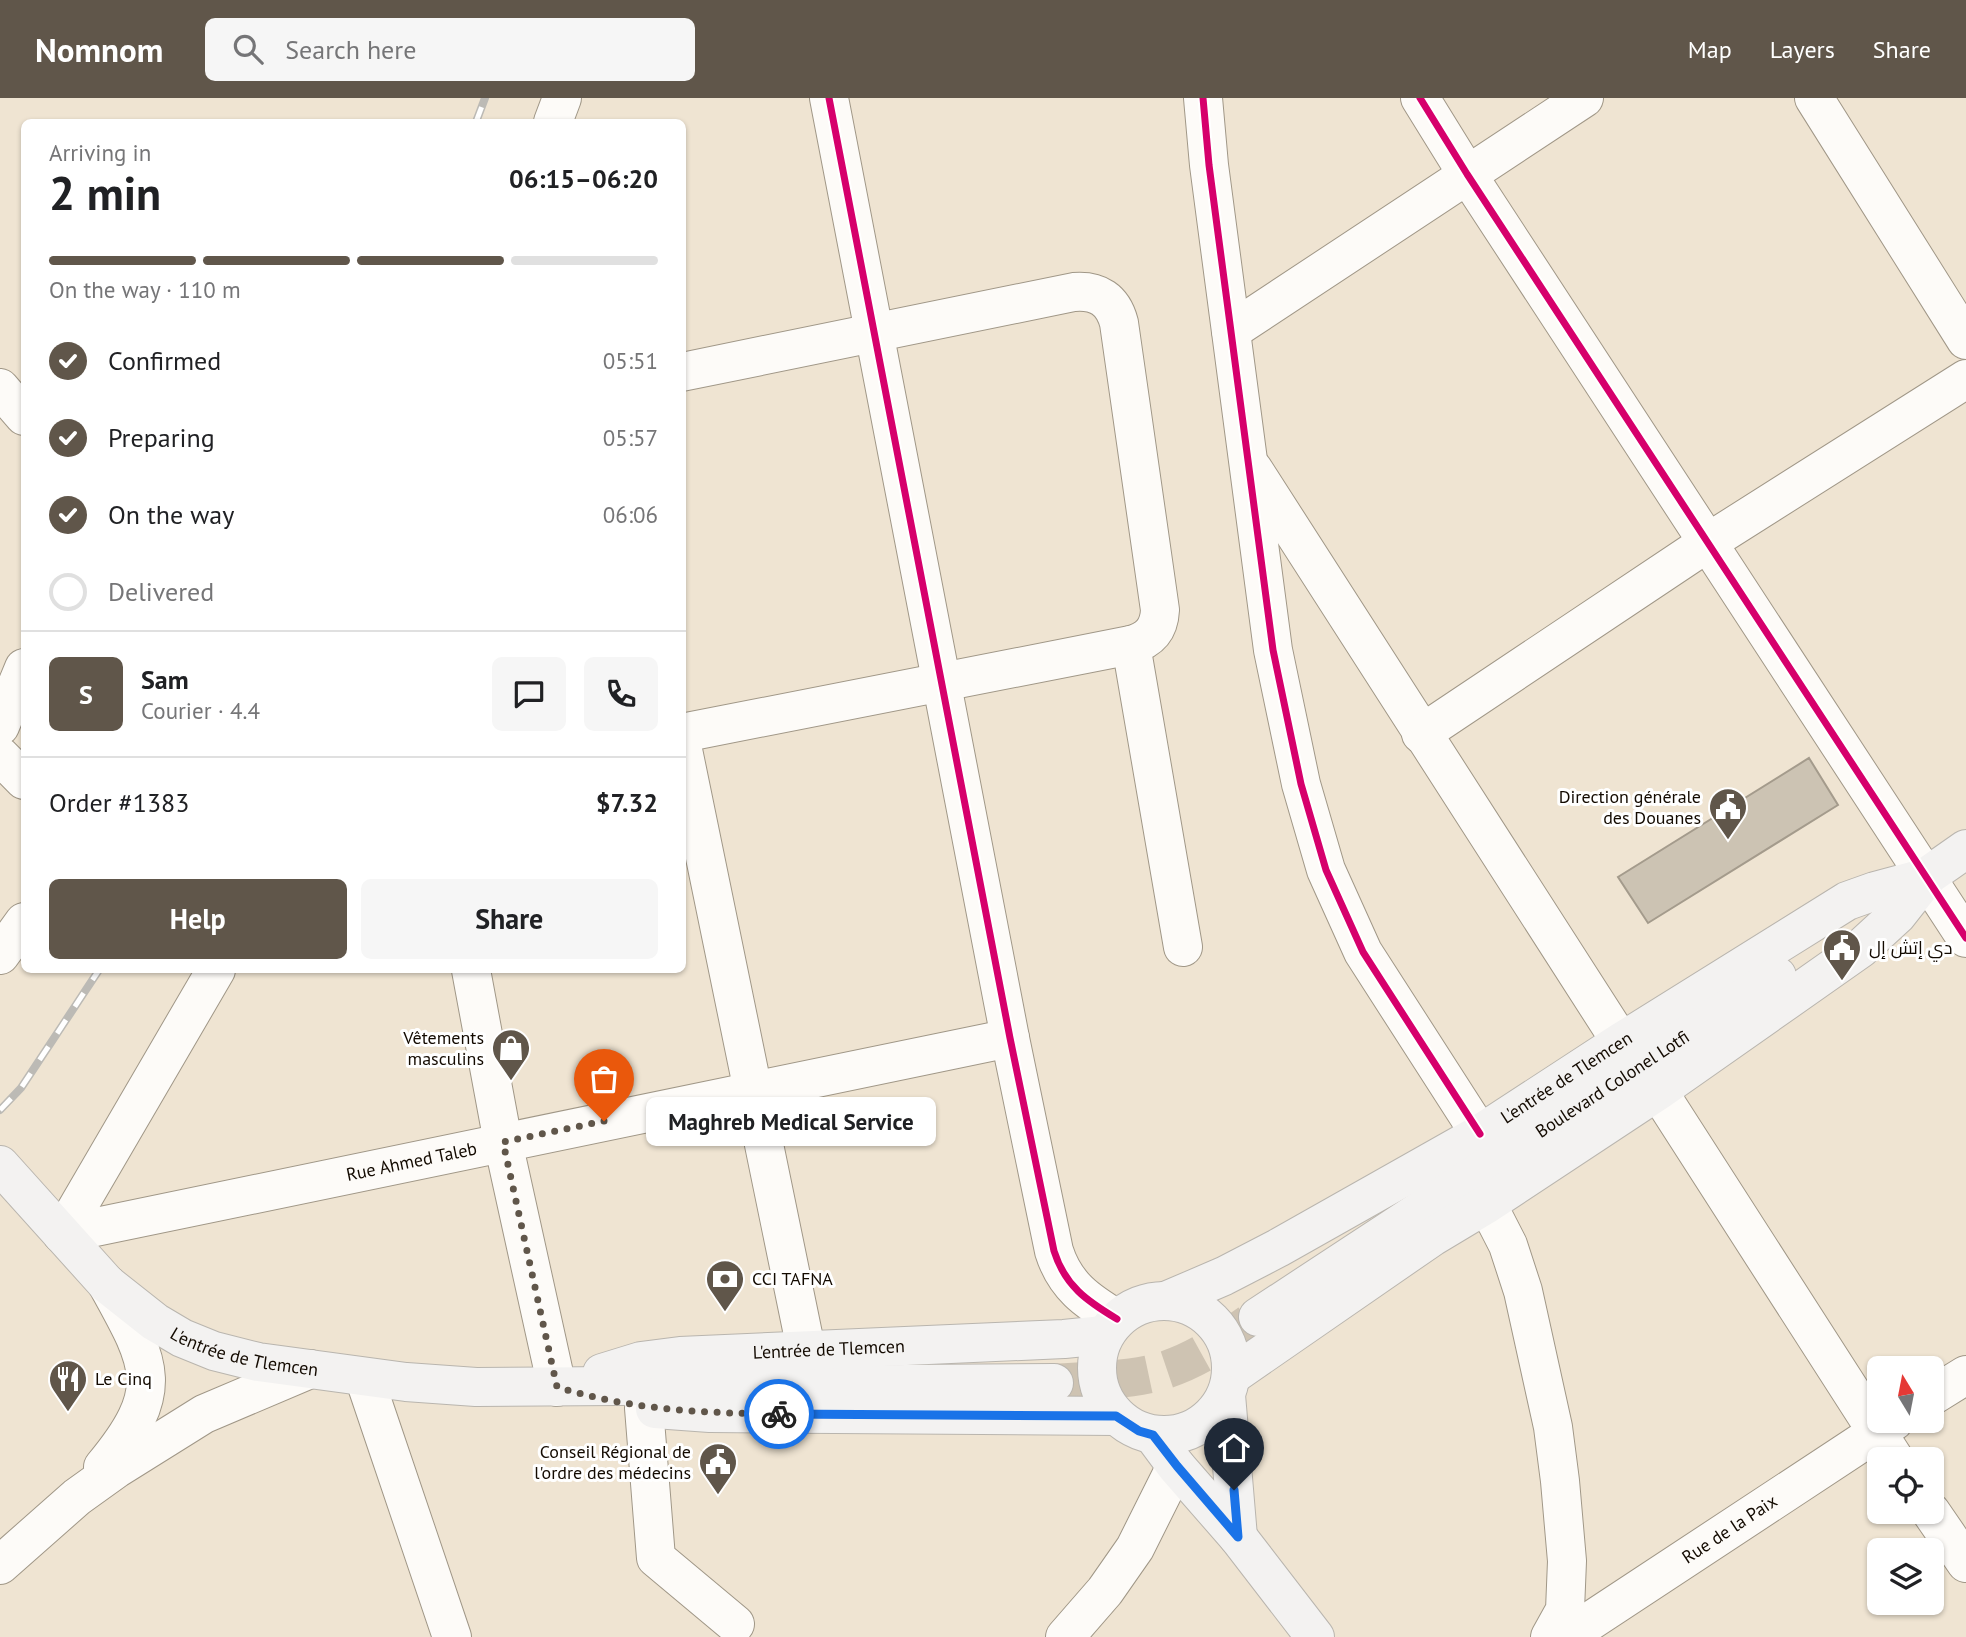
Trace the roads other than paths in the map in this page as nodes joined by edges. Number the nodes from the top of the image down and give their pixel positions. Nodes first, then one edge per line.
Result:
1 (562, 98) edge
2 (573, 98) edge
3 (829, 98) edge
4 (1203, 98) edge
5 (1420, 98) edge
6 (1584, 98) edge
7 (1814, 98) edge
8 (554, 119) edge
9 (576, 119) edge
10 (1467, 174) junction
11 (1231, 331) junction
12 (874, 333) junction
13 (1966, 340) edge
14 (686, 371) edge
15 (1966, 379) edge
16 (0, 388) edge
17 (21, 412) edge
18 (1247, 459) junction
19 (1707, 543) junction
20 (1130, 645) junction
21 (21, 675) edge
22 (941, 682) junction
23 (0, 726) edge
24 (686, 732) edge
25 (1421, 734) junction
26 (0, 756) edge
27 (686, 764) edge
28 (21, 777) edge
29 (1966, 849) edge
30 (1927, 877) junction
31 (21, 926) edge
32 (1966, 938) edge
33 (1183, 947) dead end
34 (0, 955) edge
35 (214, 973) edge
36 (472, 973) edge
37 (1010, 1038) junction
38 (1621, 1042) junction
39 (755, 1090) junction
40 (1658, 1091) junction
41 (1480, 1134) junction
42 (503, 1142) junction
43 (8, 1175) edge
44 (1487, 1204) junction
45 (62, 1234) junction
46 (107, 1284) junction
47 (1168, 1300) junction
48 (1258, 1317) tunnel mouth
49 (1111, 1327) junction
50 (806, 1349) junction
51 (310, 1369) junction
52 (1966, 1375) edge
53 (364, 1377) junction
54 (1054, 1383) tunnel mouth
55 (1228, 1386) junction
56 (557, 1387) junction
57 (1944, 1389) edge
58 (644, 1408) junction
59 (1116, 1416) junction
60 (1153, 1435) junction
61 (1889, 1438) edge
62 (1177, 1466) junction
63 (77, 1497) junction
64 (1939, 1524) edge
65 (1238, 1537) junction
66 (1966, 1563) edge
67 (0, 1565) edge
68 (735, 1624) dead end
69 (452, 1637) edge
70 (1065, 1637) edge
71 (1315, 1637) edge
72 (1550, 1637) edge
73 (1566, 1637) edge

1 - 8 street
2 - 9 street
3 - 12 street
4 - 11 street
5 - 10 street
6 - 10 street
7 - 13 street
10 - 11 street
10 - 19 street
11 - 18 street
12 - 14 street
12 - 20 street
12 - 22 street
15 - 19 street
16 - 17 street
18 - 25 street
18 - 41 street
19 - 25 street
19 - 30 street
20 - 22 street
20 - 33 street
21 - 23 street
22 - 24 street
22 - 37 street
25 - 38 street
26 - 28 street
27 - 39 street
29 - 30 main road, Boulevard Colonel Lotfi
30 - 32 street
30 - 38 main road, L'entrée de Tlemcen
30 - 40 main road
30 - 48 main road, Boulevard Colonel Lotfi
31 - 34 street
35 - 45 street
36 - 42 street
37 - 39 street, Rue Ahmed Taleb
37 - 49 street
38 - 41 main road, L'entrée de Tlemcen
39 - 42 street, Rue Ahmed Taleb
39 - 50 street
40 - 44 main road
40 - 61 street
41 - 47 main road, L'entrée de Tlemcen
42 - 45 street, Rue Ahmed Taleb
42 - 56 street
43 - 45 main road, L'entrée de Tlemcen
44 - 55 main road
44 - 72 street
45 - 46 main road, L'entrée de Tlemcen
46 - 51 main road, L'entrée de Tlemcen
46 - 63 street
47 - 49 main road
47 - 55 main road
49 - 50 main road, L'entrée de Tlemcen
49 - 59 main road
50 - 56 main road, L'entrée de Tlemcen
51 - 53 main road, L'entrée de Tlemcen
51 - 63 street
52 - 57 street
53 - 56 main road, L'entrée de Tlemcen
53 - 69 street
54 - 56 main road, L'entrée de Tlemcen
55 - 60 main road
55 - 65 main road
56 - 58 main road, L'entrée de Tlemcen
58 - 59 main road, L'entrée de Tlemcen
58 - 68 street
59 - 60 main road
60 - 62 main road
61 - 73 street, Rue de la Paix
62 - 65 main road
62 - 70 street
63 - 67 street
64 - 66 street
65 - 71 main road

